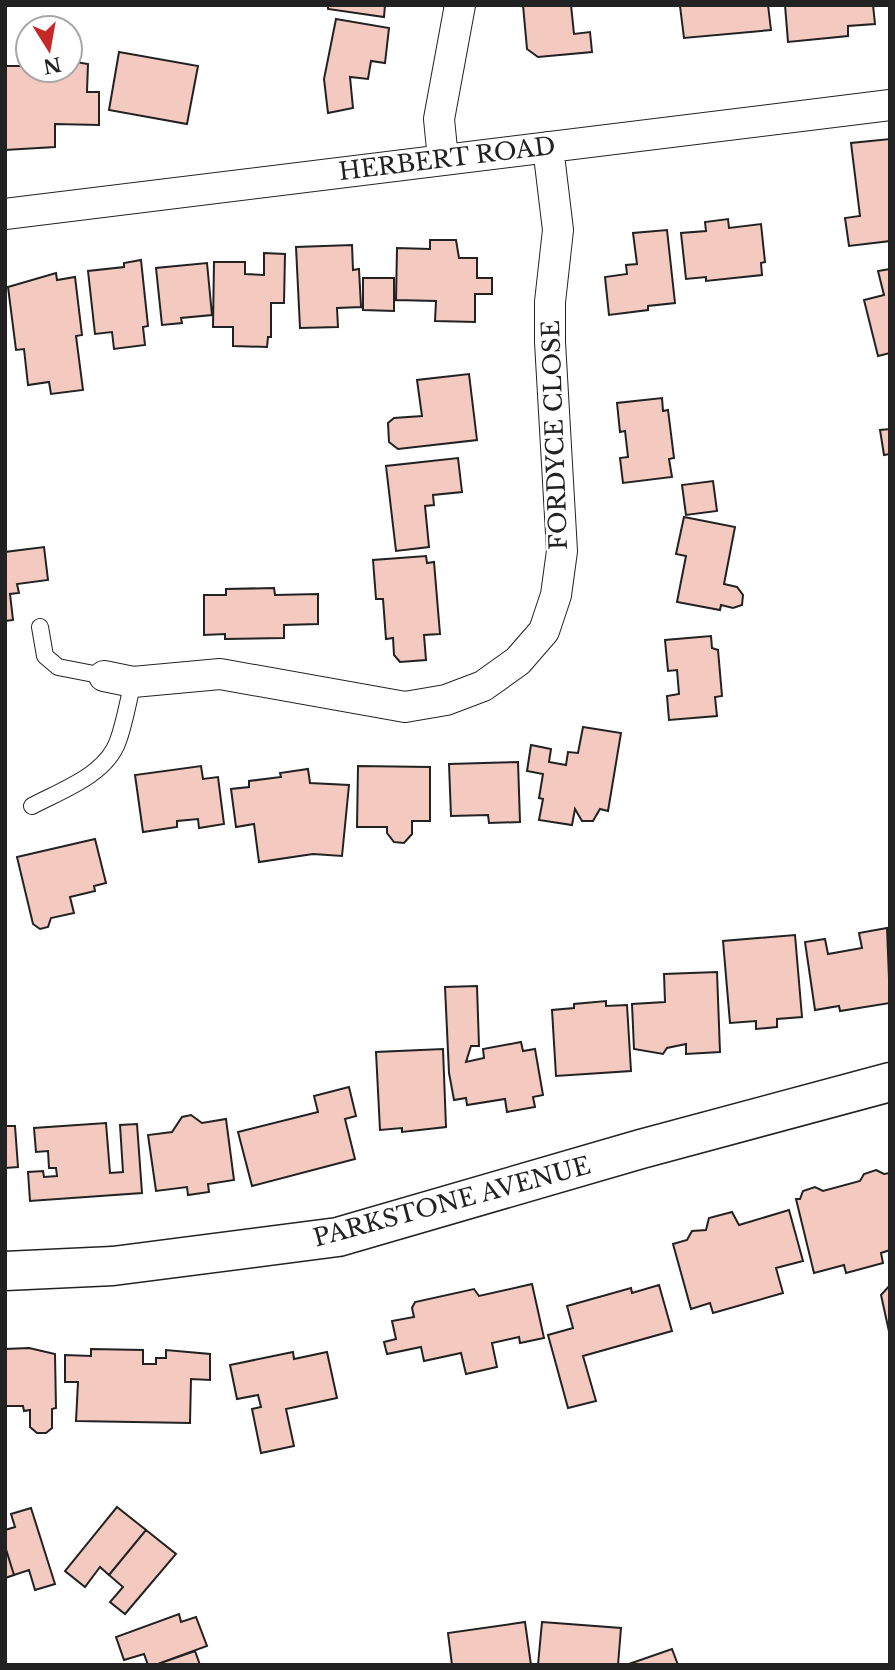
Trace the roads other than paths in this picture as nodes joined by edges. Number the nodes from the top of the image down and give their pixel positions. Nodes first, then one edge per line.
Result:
1 (460, 5) edge
2 (890, 105) edge
3 (548, 147) junction
4 (443, 159) junction
5 (5, 214) edge
6 (40, 627) dead end
7 (118, 679) junction
8 (32, 806) dead end
9 (890, 1082) edge
10 (5, 1271) edge

1 - 4 street
2 - 3 street, HERBERT ROAD
3 - 4 street, HERBERT ROAD
3 - 7 street, FORDYCE CLOSE
4 - 5 street, HERBERT ROAD
6 - 7 lane
7 - 8 lane
9 - 10 street, PARKSTONE AVENUE

